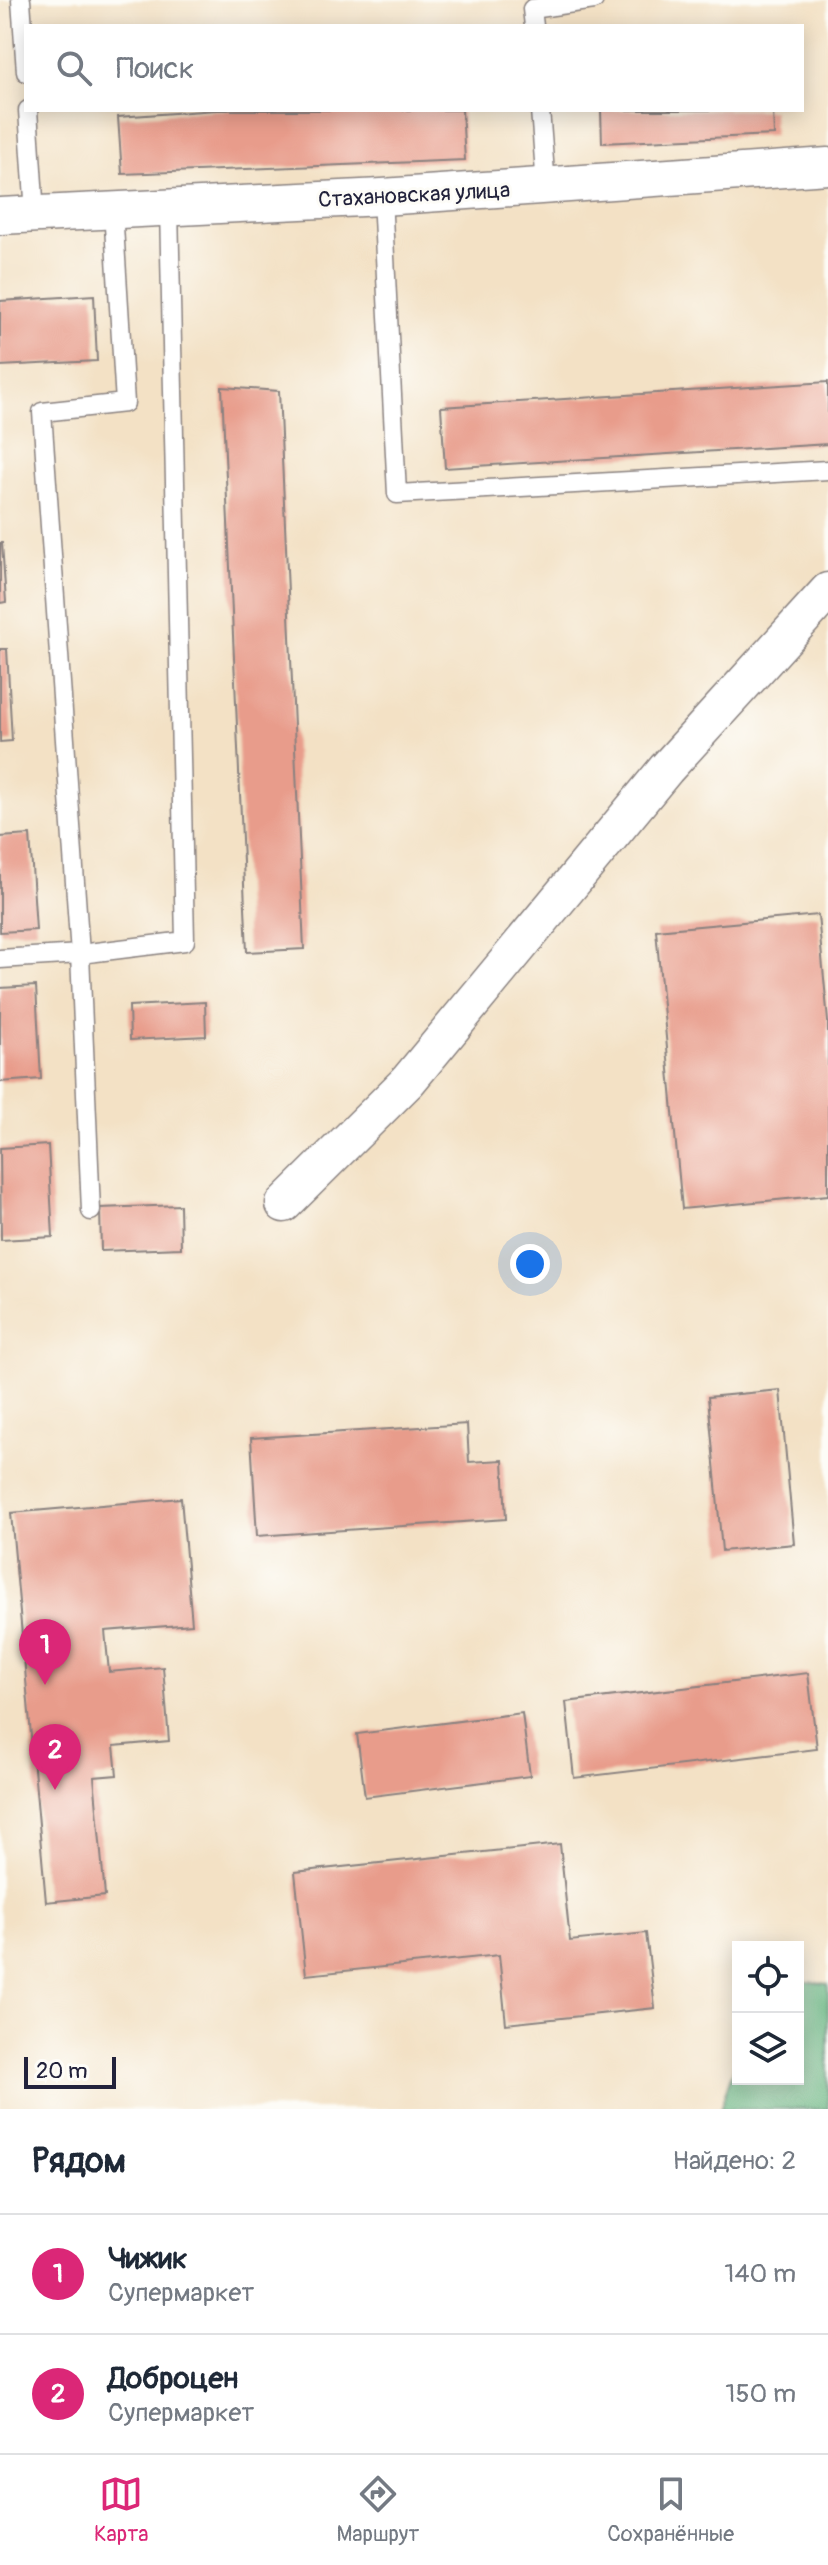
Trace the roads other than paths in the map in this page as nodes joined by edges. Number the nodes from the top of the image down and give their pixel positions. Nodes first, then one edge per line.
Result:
1 (21, 0) edge
2 (594, 0) edge
3 (534, 24) edge
4 (24, 43) edge
5 (28, 112) edge
6 (540, 112) edge
7 (828, 166) edge
8 (546, 186) junction
9 (382, 197) junction
10 (169, 207) junction
11 (113, 210) junction
12 (18, 215) edge
13 (828, 470) edge
14 (828, 591) edge
15 (80, 954) junction
16 (0, 959) edge
17 (284, 1204) dead end
18 (91, 1211) dead end

1 - 4 lane
2 - 3 lane
5 - 12 lane
6 - 8 lane
7 - 8 street, Стахановская улица
8 - 9 street, Стахановская улица
9 - 10 street, Стахановская улица
9 - 13 lane
10 - 11 street, Стахановская улица
10 - 15 lane
11 - 12 street, Стахановская улица
11 - 15 lane
14 - 17 street
15 - 16 lane
15 - 18 lane

